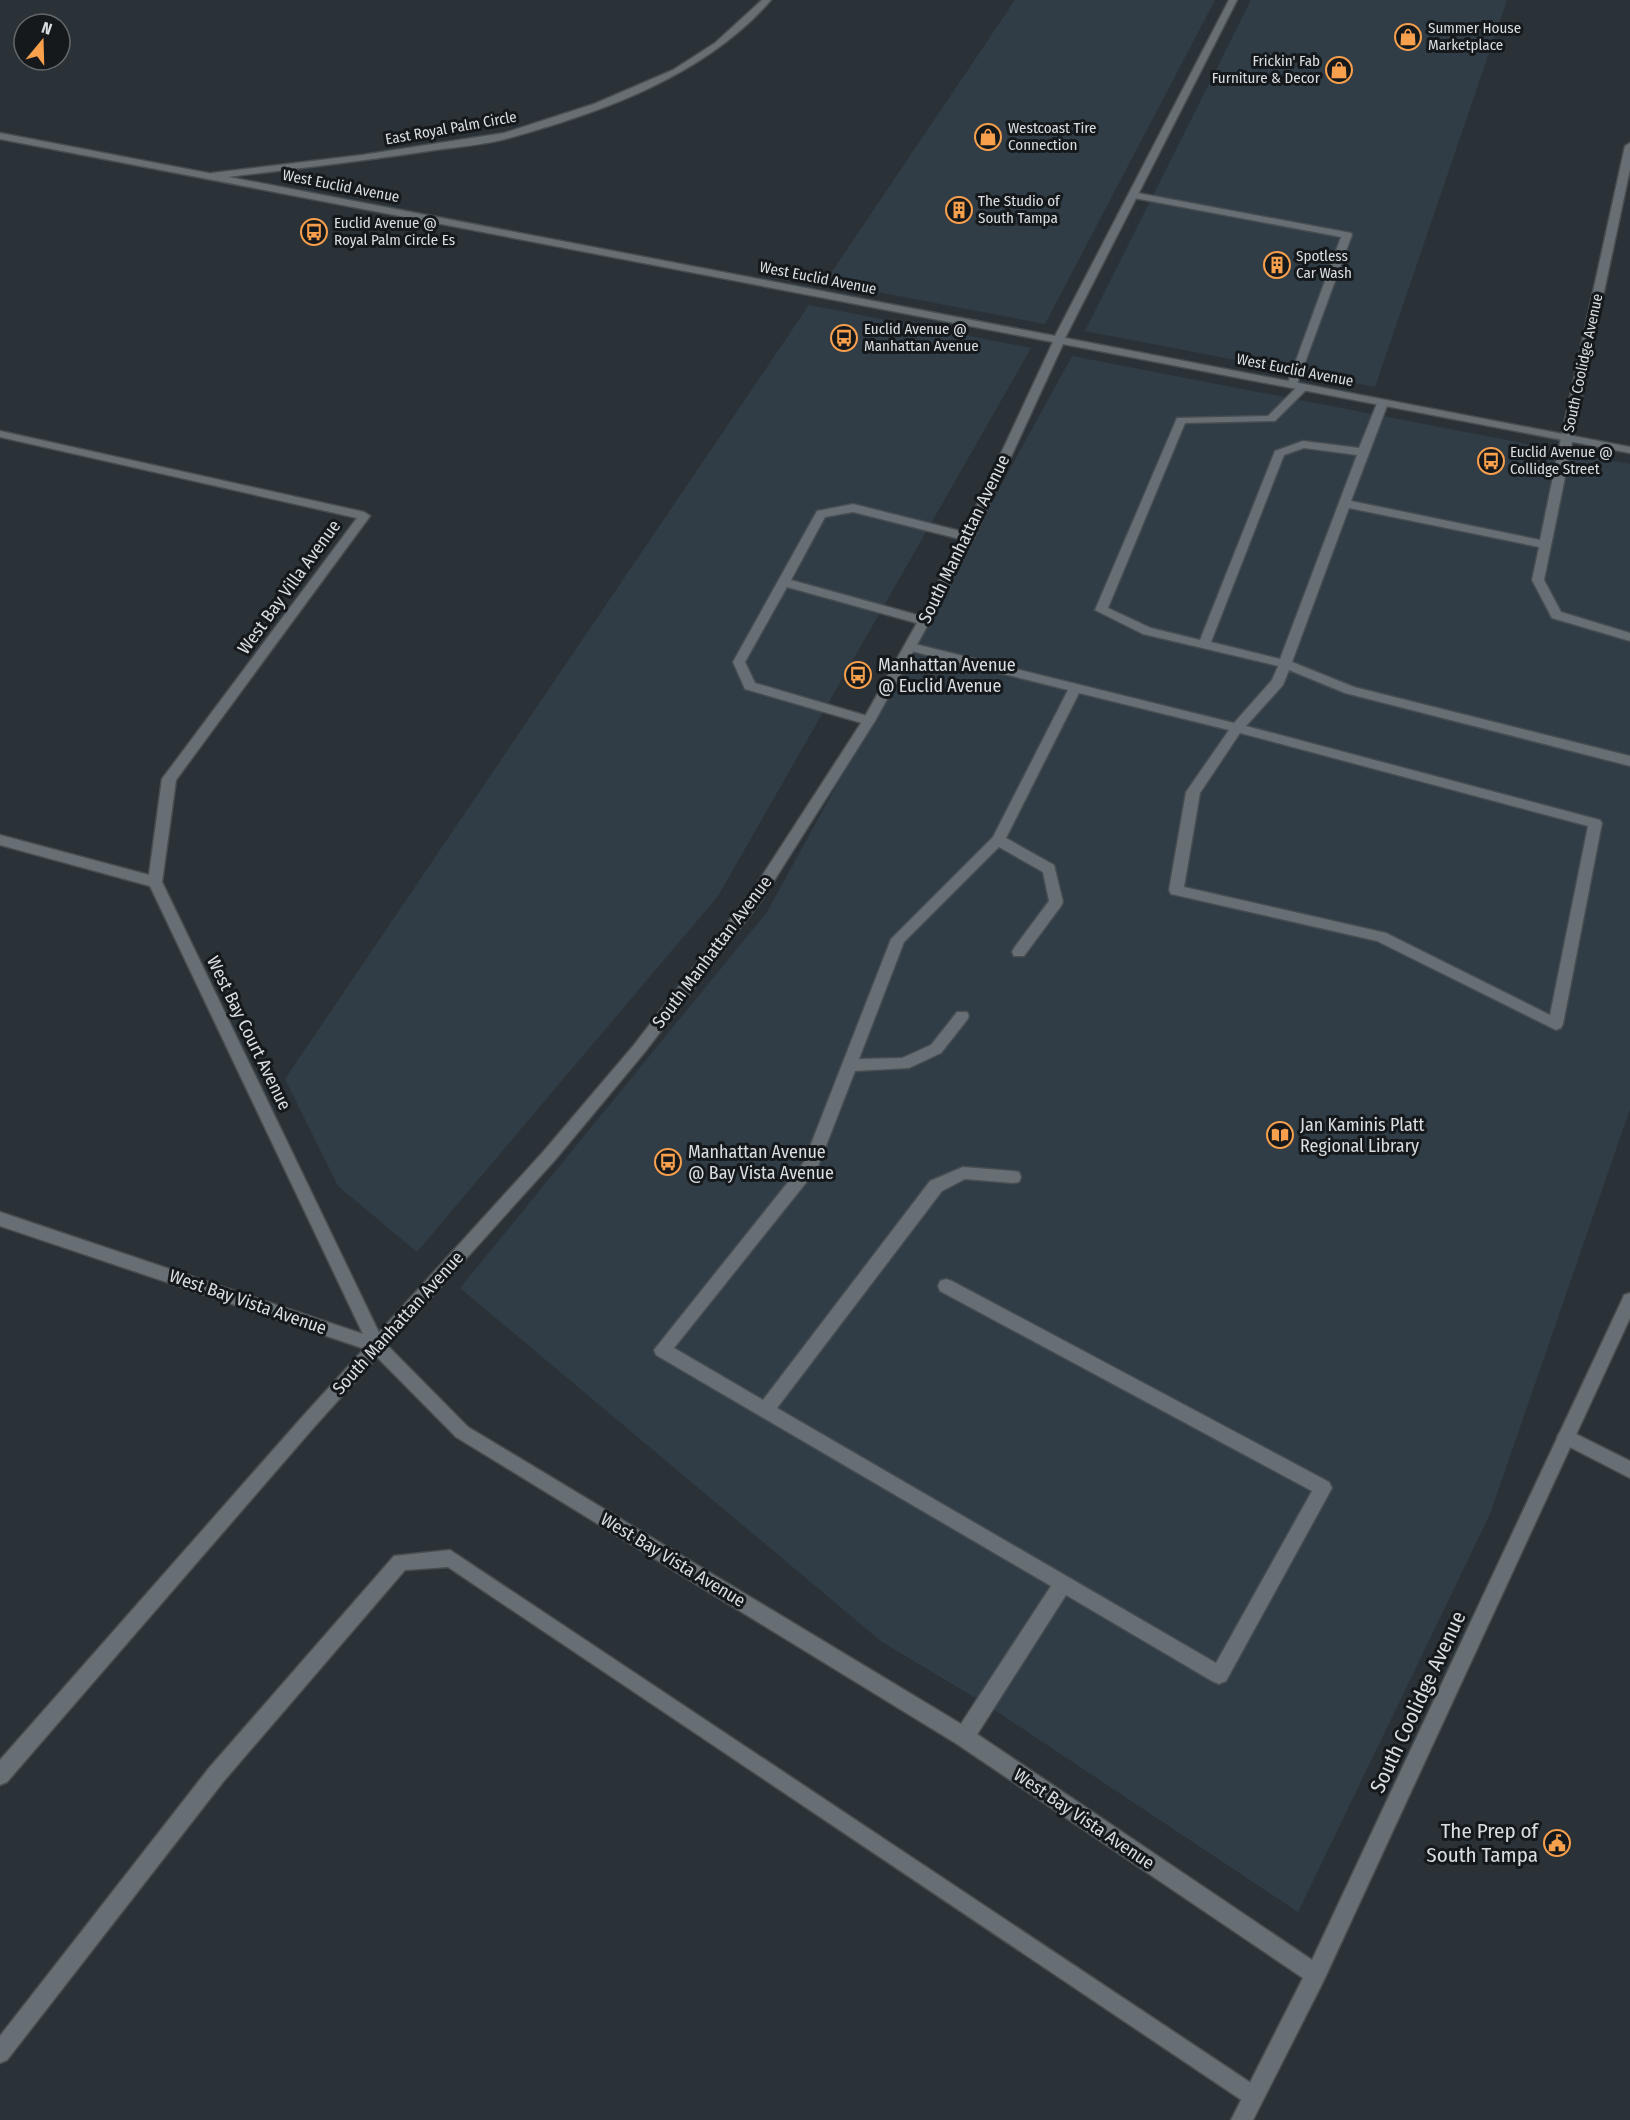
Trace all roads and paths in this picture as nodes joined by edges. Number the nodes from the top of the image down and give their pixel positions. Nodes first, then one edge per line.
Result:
1 (767, 0) edge
2 (1233, 0) edge
3 (0, 136) edge
4 (1630, 146) edge
5 (212, 176) junction
6 (1132, 195) junction
7 (1059, 340) junction
8 (1298, 386) junction
9 (1382, 403) junction
10 (0, 434) edge
11 (1567, 438) junction
12 (1630, 450) edge
13 (1362, 452) junction
14 (1344, 503) junction
15 (968, 537) junction
16 (1545, 545) junction
17 (784, 582) junction
18 (924, 621) junction
19 (1630, 637) edge
20 (1204, 645) junction
21 (911, 647) junction
22 (1285, 664) junction
23 (1075, 688) junction
24 (869, 721) junction
25 (1237, 729) junction
26 (1630, 761) edge
27 (0, 840) edge
28 (998, 840) junction
29 (155, 882) junction
30 (1019, 952) dead end
31 (962, 1016) dead end
32 (848, 1065) junction
33 (1013, 1177) dead end
34 (0, 1219) edge
35 (946, 1286) dead end
36 (1630, 1300) edge
37 (377, 1346) junction
38 (766, 1410) junction
39 (1566, 1437) junction
40 (1630, 1470) edge
41 (1063, 1583) junction
42 (963, 1737) junction
43 (0, 1775) edge
44 (1316, 1974) junction
45 (0, 2053) edge
46 (1254, 2096) junction
47 (1242, 2120) edge

1 - 5 street, East Royal Palm Circle
2 - 6 street, South Manhattan Avenue
3 - 5 street, West Euclid Avenue
4 - 11 street, South Coolidge Avenue
5 - 7 street, West Euclid Avenue
6 - 7 street, South Manhattan Avenue
6 - 8 street
7 - 8 street, West Euclid Avenue
7 - 15 street, South Manhattan Avenue
8 - 9 street, West Euclid Avenue
8 - 20 street
9 - 11 street, West Euclid Avenue
9 - 13 street
10 - 29 street, West Bay Villa Avenue
11 - 12 street, West Euclid Avenue
11 - 16 street, South Coolidge Avenue
13 - 14 street
13 - 20 street
14 - 16 street
14 - 22 street
15 - 17 street
15 - 18 street, South Manhattan Avenue
16 - 19 street, South Coolidge Avenue
17 - 18 street
17 - 24 street
18 - 21 street, South Manhattan Avenue
20 - 22 street
21 - 23 street
21 - 24 street, South Manhattan Avenue
22 - 25 street
22 - 26 street
23 - 25 street
23 - 28 street
24 - 37 street, South Manhattan Avenue
25 - 25 street
27 - 29 street
28 - 30 street
28 - 32 street
29 - 37 street, West Bay Court Avenue
31 - 32 street
32 - 38 street
33 - 38 street
34 - 37 street, West Bay Vista Avenue
35 - 41 street
36 - 39 street, South Coolidge Avenue
37 - 42 street, West Bay Vista Avenue
37 - 43 street, South Manhattan Avenue
38 - 41 street
39 - 40 street
39 - 44 street, South Coolidge Avenue
41 - 42 street
42 - 44 street, West Bay Vista Avenue
44 - 46 street, South Coolidge Avenue
45 - 46 street
46 - 47 street, South Coolidge Avenue

